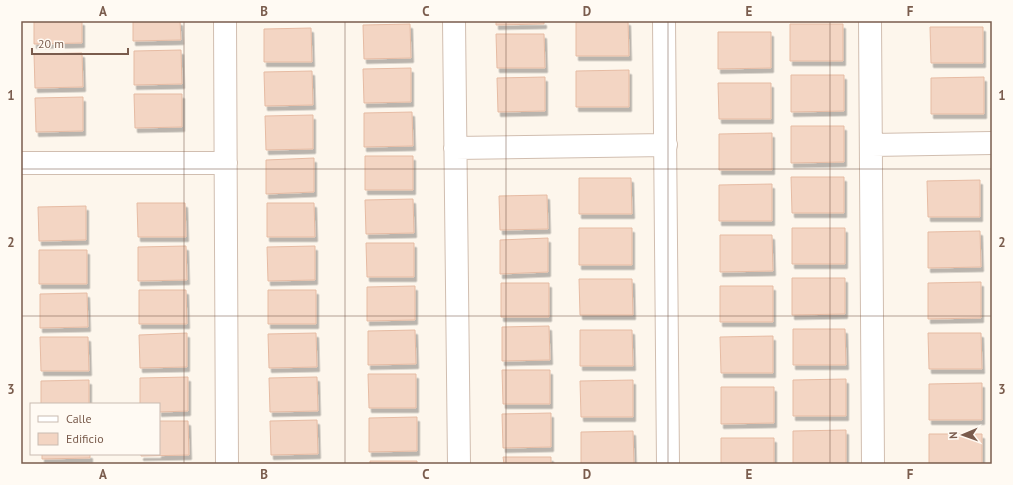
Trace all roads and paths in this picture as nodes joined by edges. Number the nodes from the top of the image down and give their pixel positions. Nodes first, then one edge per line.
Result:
1 (225, 21) edge
2 (454, 21) edge
3 (664, 21) edge
4 (870, 21) edge
5 (992, 143) edge
6 (666, 145) junction
7 (872, 145) junction
8 (455, 148) junction
9 (21, 163) edge
10 (226, 163) junction
11 (227, 464) edge
12 (459, 464) edge
13 (668, 464) edge
14 (872, 464) edge

1 - 10 street
2 - 8 street
3 - 6 street
4 - 7 street
5 - 7 street
6 - 8 street
6 - 13 street
7 - 14 street
8 - 12 street
9 - 10 street
10 - 11 street

